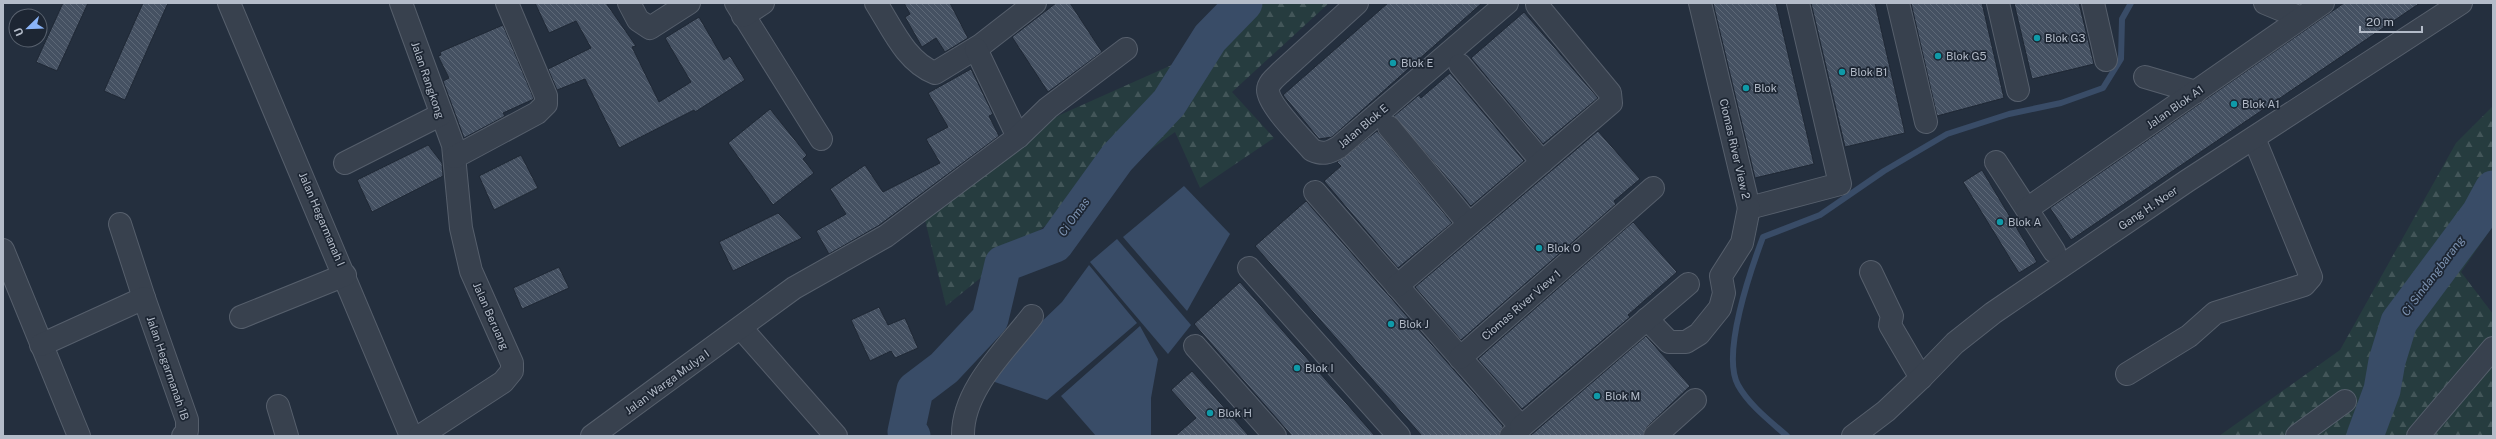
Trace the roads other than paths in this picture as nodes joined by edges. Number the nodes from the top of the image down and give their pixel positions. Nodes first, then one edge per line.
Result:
1 (229, 3) edge
2 (507, 3) edge
3 (629, 3) edge
4 (690, 3) edge
5 (763, 3) edge
6 (876, 3) edge
7 (1035, 3) edge
8 (1357, 3) edge
9 (1507, 3) edge
10 (1700, 3) edge
11 (1798, 3) edge
12 (1898, 3) edge
13 (1998, 3) edge
14 (2092, 3) edge
15 (2265, 3) edge
16 (2323, 3) edge
17 (2461, 3) edge
18 (408, 5) edge
19 (1537, 5) dead end
20 (739, 10) edge
21 (2301, 18) junction
22 (976, 49) junction
23 (1126, 49) dead end
24 (2106, 60) dead end
25 (1460, 65) dead end
26 (2146, 77) dead end
27 (2018, 90) dead end
28 (2196, 92) junction
29 (440, 115) junction
30 (1926, 122) dead end
31 (1388, 127) dead end
32 (1018, 137) junction
33 (2254, 138) junction
34 (821, 139) dead end
35 (455, 157) junction
36 (1542, 162) junction
37 (1996, 162) dead end
38 (345, 164) dead end
39 (1653, 188) dead end
40 (1315, 192) dead end
41 (1749, 208) junction
42 (2027, 209) junction
43 (120, 224) dead end
44 (1469, 224) junction
45 (3, 250) edge
46 (2054, 251) dead end
47 (1249, 268) dead end
48 (1871, 272) dead end
49 (345, 275) junction
50 (1688, 284) dead end
51 (1397, 286) junction
52 (144, 298) junction
53 (1032, 316) dead end
54 (241, 317) dead end
55 (1647, 320) junction
56 (741, 328) junction
57 (41, 345) junction
58 (1195, 346) dead end
59 (2493, 348) edge
60 (1460, 358) junction
61 (2127, 374) dead end
62 (1922, 378) junction
63 (1695, 400) dead end
64 (2345, 401) dead end
65 (278, 406) dead end
66 (1516, 431) edge
67 (963, 434) edge
68 (422, 435) edge
69 (79, 436) edge
70 (183, 436) edge
71 (287, 436) edge
72 (592, 436) edge
73 (836, 436) edge
74 (1275, 436) edge
75 (1399, 436) edge
76 (1655, 436) edge
77 (1853, 436) edge
78 (2297, 436) edge
79 (2418, 436) edge

1 - 49 street, Jalan Hegarmanah I
2 - 35 street
3 - 4 street
5 - 20 street
6 - 22 street
7 - 22 street
8 - 9 street, Jalan Blok E
10 - 41 street, Ciomas River View 2
11 - 41 street, Ciomas River View 2
12 - 30 street
13 - 27 street
14 - 24 street
15 - 21 street
16 - 21 street, Jalan Blok A1
17 - 33 street, Gang H. Noer
18 - 29 street, Jalan Rangkong
19 - 36 street
20 - 34 street
21 - 28 street, Jalan Blok A1
22 - 32 street
23 - 32 street, Jalan Warga Mulya I
25 - 36 street
26 - 28 street
28 - 42 street, Jalan Blok A1
29 - 35 street, Jalan Rangkong
29 - 38 street
31 - 44 street
32 - 56 street, Jalan Warga Mulya I
33 - 61 street
33 - 62 street, Gang H. Noer
35 - 68 street, Jalan Beruang
36 - 44 street
37 - 42 street
39 - 60 street, Ciomas River View 1
40 - 51 street
41 - 55 street
42 - 46 street
43 - 52 street, Jalan Hegarmanah 1B
44 - 51 street
45 - 57 street
47 - 75 street
48 - 62 street
49 - 54 street
49 - 68 street, Jalan Hegarmanah I
50 - 55 street
51 - 60 street
52 - 57 street
52 - 70 street, Jalan Hegarmanah 1B
53 - 67 street
55 - 66 street
56 - 72 street, Jalan Warga Mulya I
56 - 73 street
57 - 69 street
58 - 74 street
59 - 79 street
60 - 66 street
62 - 77 street, Gang H. Noer
63 - 76 street
64 - 78 street
65 - 71 street

